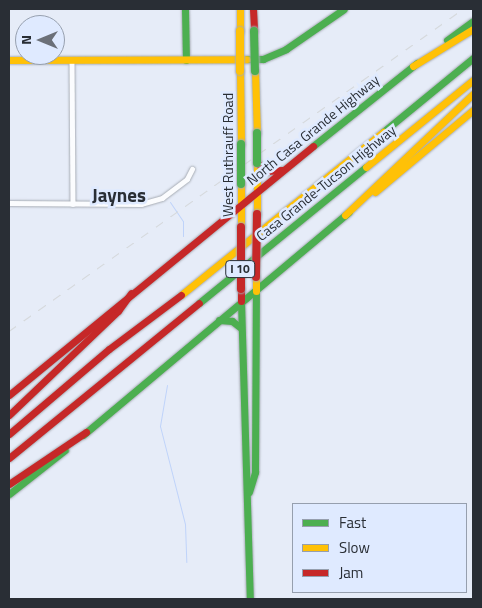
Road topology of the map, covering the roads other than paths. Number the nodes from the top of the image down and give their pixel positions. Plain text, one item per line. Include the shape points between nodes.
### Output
1 (185, 9) edge
2 (240, 9) edge
3 (253, 9) edge
4 (342, 9) edge
5 (473, 21) edge
6 (473, 29) edge
7 (473, 58) edge
8 (9, 60) edge
9 (72, 60) junction
10 (186, 60) junction
11 (413, 66) junction
12 (473, 80) edge
13 (473, 94) edge
14 (473, 110) edge
15 (258, 166) junction
16 (192, 170) dead end
17 (282, 170) junction
18 (257, 191) junction
19 (9, 203) edge
20 (241, 203) junction
21 (73, 204) junction
22 (345, 215) junction
23 (256, 291) junction
24 (131, 294) junction
25 (241, 301) junction
26 (218, 320) junction
27 (241, 328) junction
28 (9, 395) edge
29 (9, 415) edge
30 (86, 432) junction
31 (9, 434) edge
32 (9, 458) edge
33 (9, 484) edge
34 (9, 494) edge
35 (249, 494) junction
36 (250, 599) edge

1 - 10 main road
2 - 20 main road, West Ruthrauff Road, bridge
3 - 15 main road, West Ruthrauff Road, bridge
4 - 10 main road via 268,58
5 - 11 main road, North Casa Grande Highway
6 - 11 main road
7 - 31 main road, Casa Grande-Tucson Highway / I 10 via 227,260 109,349
8 - 9 main road
9 - 10 main road
9 - 21 street
11 - 17 main road, North Casa Grande Highway
12 - 32 main road, Casa Grande-Tucson Highway / I 10
13 - 22 main road
14 - 22 main road
15 - 17 main road via 267,171
15 - 18 main road, West Ruthrauff Road
16 - 21 street via 187,179 152,202
17 - 18 main road, North Casa Grande Highway
18 - 20 main road, North Casa Grande Highway
18 - 23 main road, West Ruthrauff Road, bridge
19 - 21 street
20 - 24 main road, North Casa Grande Highway
20 - 25 main road, West Ruthrauff Road, bridge
22 - 23 main road
23 - 25 main road
23 - 35 main road, West Ruthrauff Road via 255,472
24 - 28 main road, North Casa Grande Highway
24 - 29 main road via 118,312
25 - 26 main road
25 - 27 main road, West Ruthrauff Road
26 - 27 main road via 232,321
26 - 30 main road
27 - 35 main road, West Ruthrauff Road via 244,471
30 - 33 main road
30 - 34 main road
35 - 36 main road

